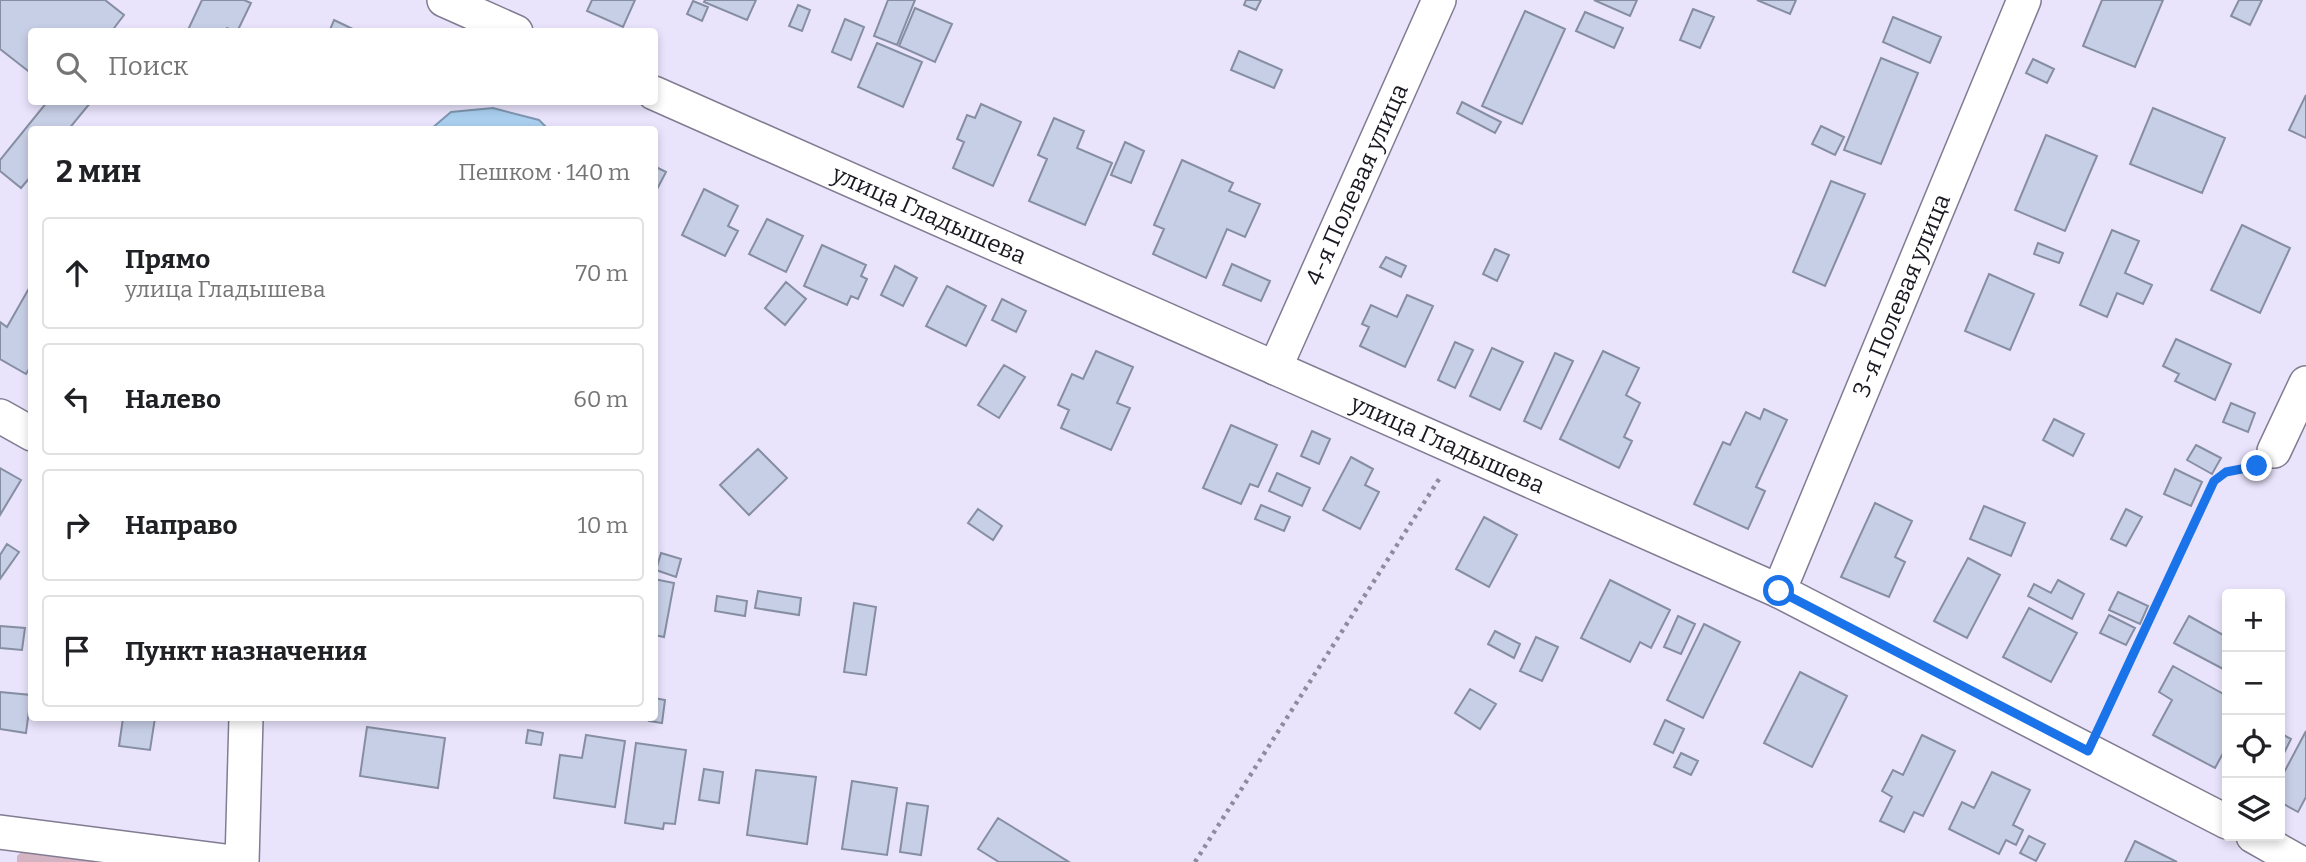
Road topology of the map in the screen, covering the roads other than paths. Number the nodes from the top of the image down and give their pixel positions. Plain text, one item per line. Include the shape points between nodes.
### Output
1 (444, 0) edge
2 (1439, 0) edge
3 (2024, 0) edge
4 (507, 28) edge
5 (658, 95) edge
6 (1275, 368) junction
7 (2306, 383) edge
8 (0, 416) edge
9 (28, 432) edge
10 (2274, 451) road end
11 (1779, 591) junction
12 (246, 721) edge
13 (2222, 819) edge
14 (0, 832) edge
15 (2262, 841) edge
16 (233, 862) edge
17 (242, 862) edge
18 (2299, 862) edge

1 - 4 street
2 - 6 street, 4-я Полевая улица
3 - 11 street, 3-я Полевая улица
5 - 6 street, улица Гладышева
6 - 11 street, улица Гладышева
7 - 10 street
8 - 9 street
11 - 13 street, улица Гладышева
12 - 17 street
14 - 16 street
15 - 18 street

